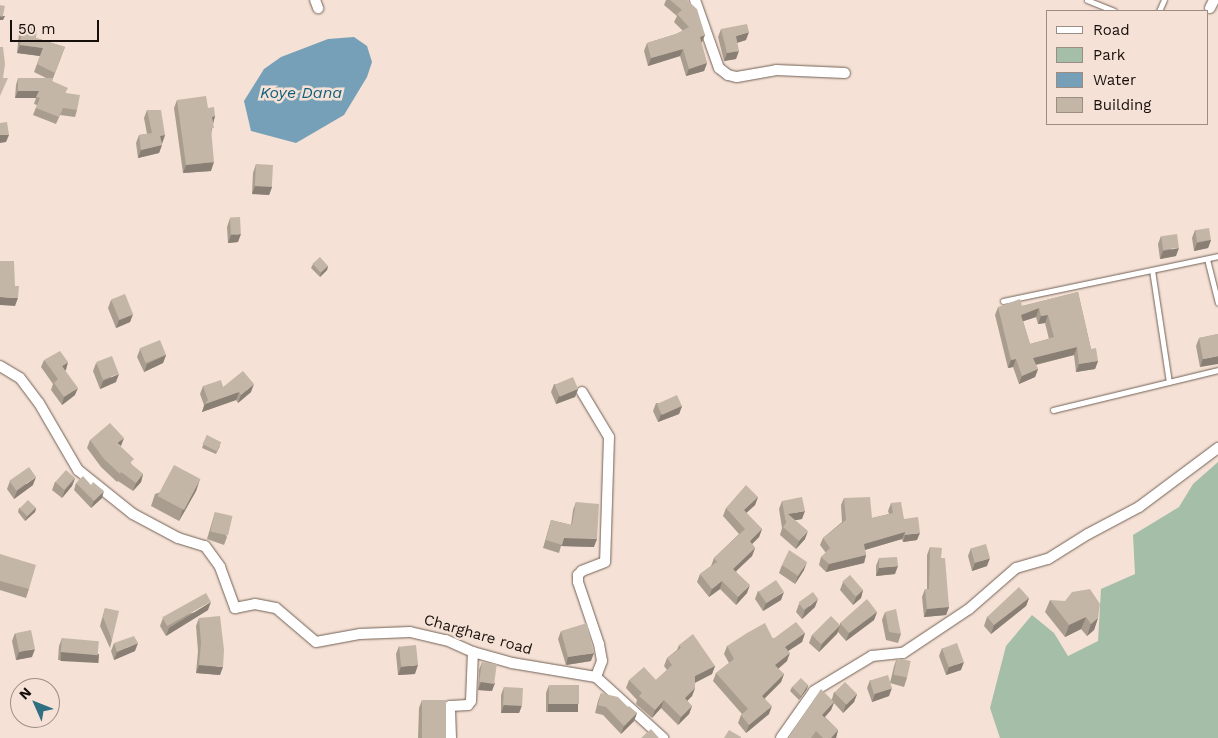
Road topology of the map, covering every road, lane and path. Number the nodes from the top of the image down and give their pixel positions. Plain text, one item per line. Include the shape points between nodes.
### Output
1 (694, 0) edge
2 (1086, 0) edge
3 (1111, 10) edge
4 (845, 73) dead end
5 (1218, 256) edge
6 (1207, 258) junction
7 (1152, 270) junction
8 (1003, 301) dead end
9 (1218, 303) edge
10 (0, 366) edge
11 (1218, 370) edge
12 (1169, 382) junction
13 (582, 392) dead end
14 (1053, 410) dead end
15 (1218, 448) edge
16 (473, 652) junction
17 (596, 676) junction
18 (451, 738) edge
19 (663, 738) edge
20 (781, 738) edge

1 - 4 street via 719,68 728,75 737,77 776,70
2 - 3 lane
5 - 6 lane
6 - 7 lane
6 - 9 lane
7 - 8 lane
7 - 12 lane
10 - 16 street, Charghare road via 20,378 39,403 78,470 133,514 178,538 205,546 220,567 235,608 255,604 276,608 316,642 360,634 410,632 446,640
11 - 12 lane
12 - 14 lane
13 - 17 street via 609,437 605,562 578,575 599,644 602,661
15 - 20 street via 1139,507 1048,559 1016,568 969,609 903,653 872,656 814,691
16 - 17 street, Charghare road via 512,664
16 - 18 street via 471,700 468,704 450,706
17 - 19 street

